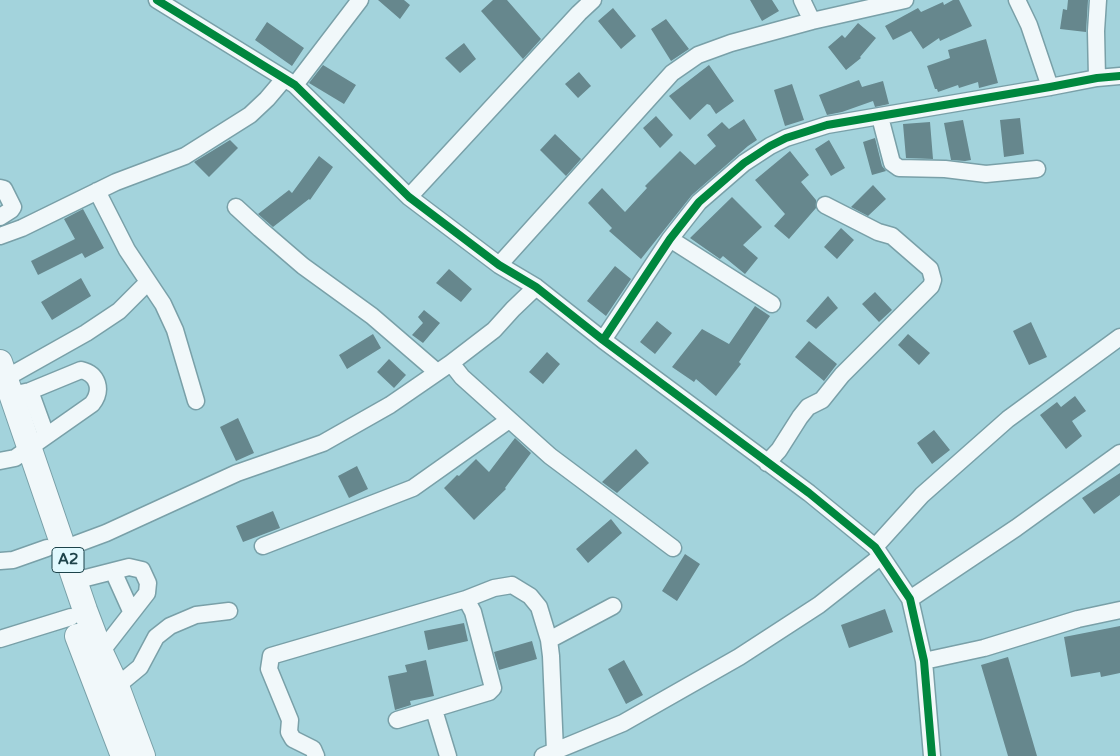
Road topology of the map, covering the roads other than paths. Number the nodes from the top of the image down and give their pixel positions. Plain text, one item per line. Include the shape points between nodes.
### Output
1 (157, 0) edge
2 (360, 0) edge
3 (593, 0) edge
4 (802, 0) edge
5 (905, 0) edge
6 (1017, 0) edge
7 (1098, 0) edge
8 (812, 21) junction
9 (1120, 76) edge
10 (1097, 78) junction
11 (290, 82) junction
12 (1050, 88) junction
13 (880, 117) junction
14 (1037, 169) dead end
15 (0, 188) edge
16 (97, 191) junction
17 (409, 196) junction
18 (825, 205) dead end
19 (236, 207) dead end
20 (0, 217) edge
21 (0, 236) edge
22 (670, 239) junction
23 (500, 265) junction
24 (148, 282) junction
25 (536, 288) junction
26 (772, 304) dead end
27 (1120, 337) edge
28 (603, 340) junction
29 (451, 363) junction
30 (437, 372) junction
31 (9, 388) edge
32 (196, 401) dead end
33 (509, 420) junction
34 (23, 450) edge
35 (1120, 454) edge
36 (767, 463) junction
37 (263, 546) dead end
38 (55, 548) junction
39 (673, 548) dead end
40 (878, 552) junction
41 (0, 561) edge
42 (113, 571) junction
43 (74, 579) junction
44 (466, 599) junction
45 (910, 599) junction
46 (613, 606) dead end
47 (1120, 610) edge
48 (131, 611) junction
49 (229, 611) dead end
50 (70, 617) junction
51 (0, 639) edge
52 (549, 640) junction
53 (101, 652) junction
54 (924, 661) junction
55 (117, 686) junction
56 (434, 710) junction
57 (397, 720) dead end
58 (548, 753) edge
59 (123, 756) edge
60 (143, 756) edge
61 (316, 756) edge
62 (448, 756) edge
63 (932, 756) edge

1 - 11 street
2 - 11 street
3 - 17 street
4 - 8 street
5 - 8 street
6 - 12 street
7 - 10 street
8 - 23 street via 698,55 672,73
9 - 10 street
10 - 12 street
11 - 16 street via 250,115 185,156
11 - 17 street
12 - 13 street
13 - 14 street via 892,163 899,168 986,174
13 - 22 street via 827,124 770,146 744,163 700,202
15 - 20 street via 4,189 13,207
16 - 21 street
16 - 24 street via 127,250
17 - 23 street
18 - 36 street via 892,236 930,269 933,280 931,286 842,375 822,400 808,407 780,450
19 - 30 street via 302,266 372,316
22 - 26 street
22 - 28 street
23 - 25 street
24 - 31 street via 120,311
24 - 32 street via 175,330
25 - 28 street
25 - 29 street via 494,330
27 - 40 street via 1008,419 922,495
28 - 36 street
29 - 30 street
29 - 33 street
30 - 38 street via 390,405 322,443 237,473 106,533
31 - 34 highway, A2
31 - 34 street via 81,370 89,372 96,380 98,390 92,404
33 - 37 street via 413,488
33 - 39 street via 550,456
34 - 38 highway, A2
35 - 45 street
36 - 40 street via 809,493
38 - 41 street
38 - 43 highway, A2
38 - 50 highway, A2
40 - 45 street
40 - 58 street via 819,605 739,657 623,722
42 - 43 street
42 - 48 street
42 - 48 street via 129,566 137,568 142,570 148,583 147,593
43 - 53 highway, A2
44 - 52 street via 506,585 519,587 539,607
44 - 56 street via 473,612 493,688
44 - 61 street via 271,656 269,669 290,720 289,732 293,739 313,750
45 - 54 street
46 - 52 street
47 - 54 street via 1078,619 984,648
48 - 53 street
49 - 55 street via 196,615 170,626 156,637 140,667
50 - 51 street
50 - 59 highway, A2
52 - 58 street
53 - 55 highway, A2
54 - 63 street
55 - 60 highway, A2
56 - 57 street
56 - 62 street

